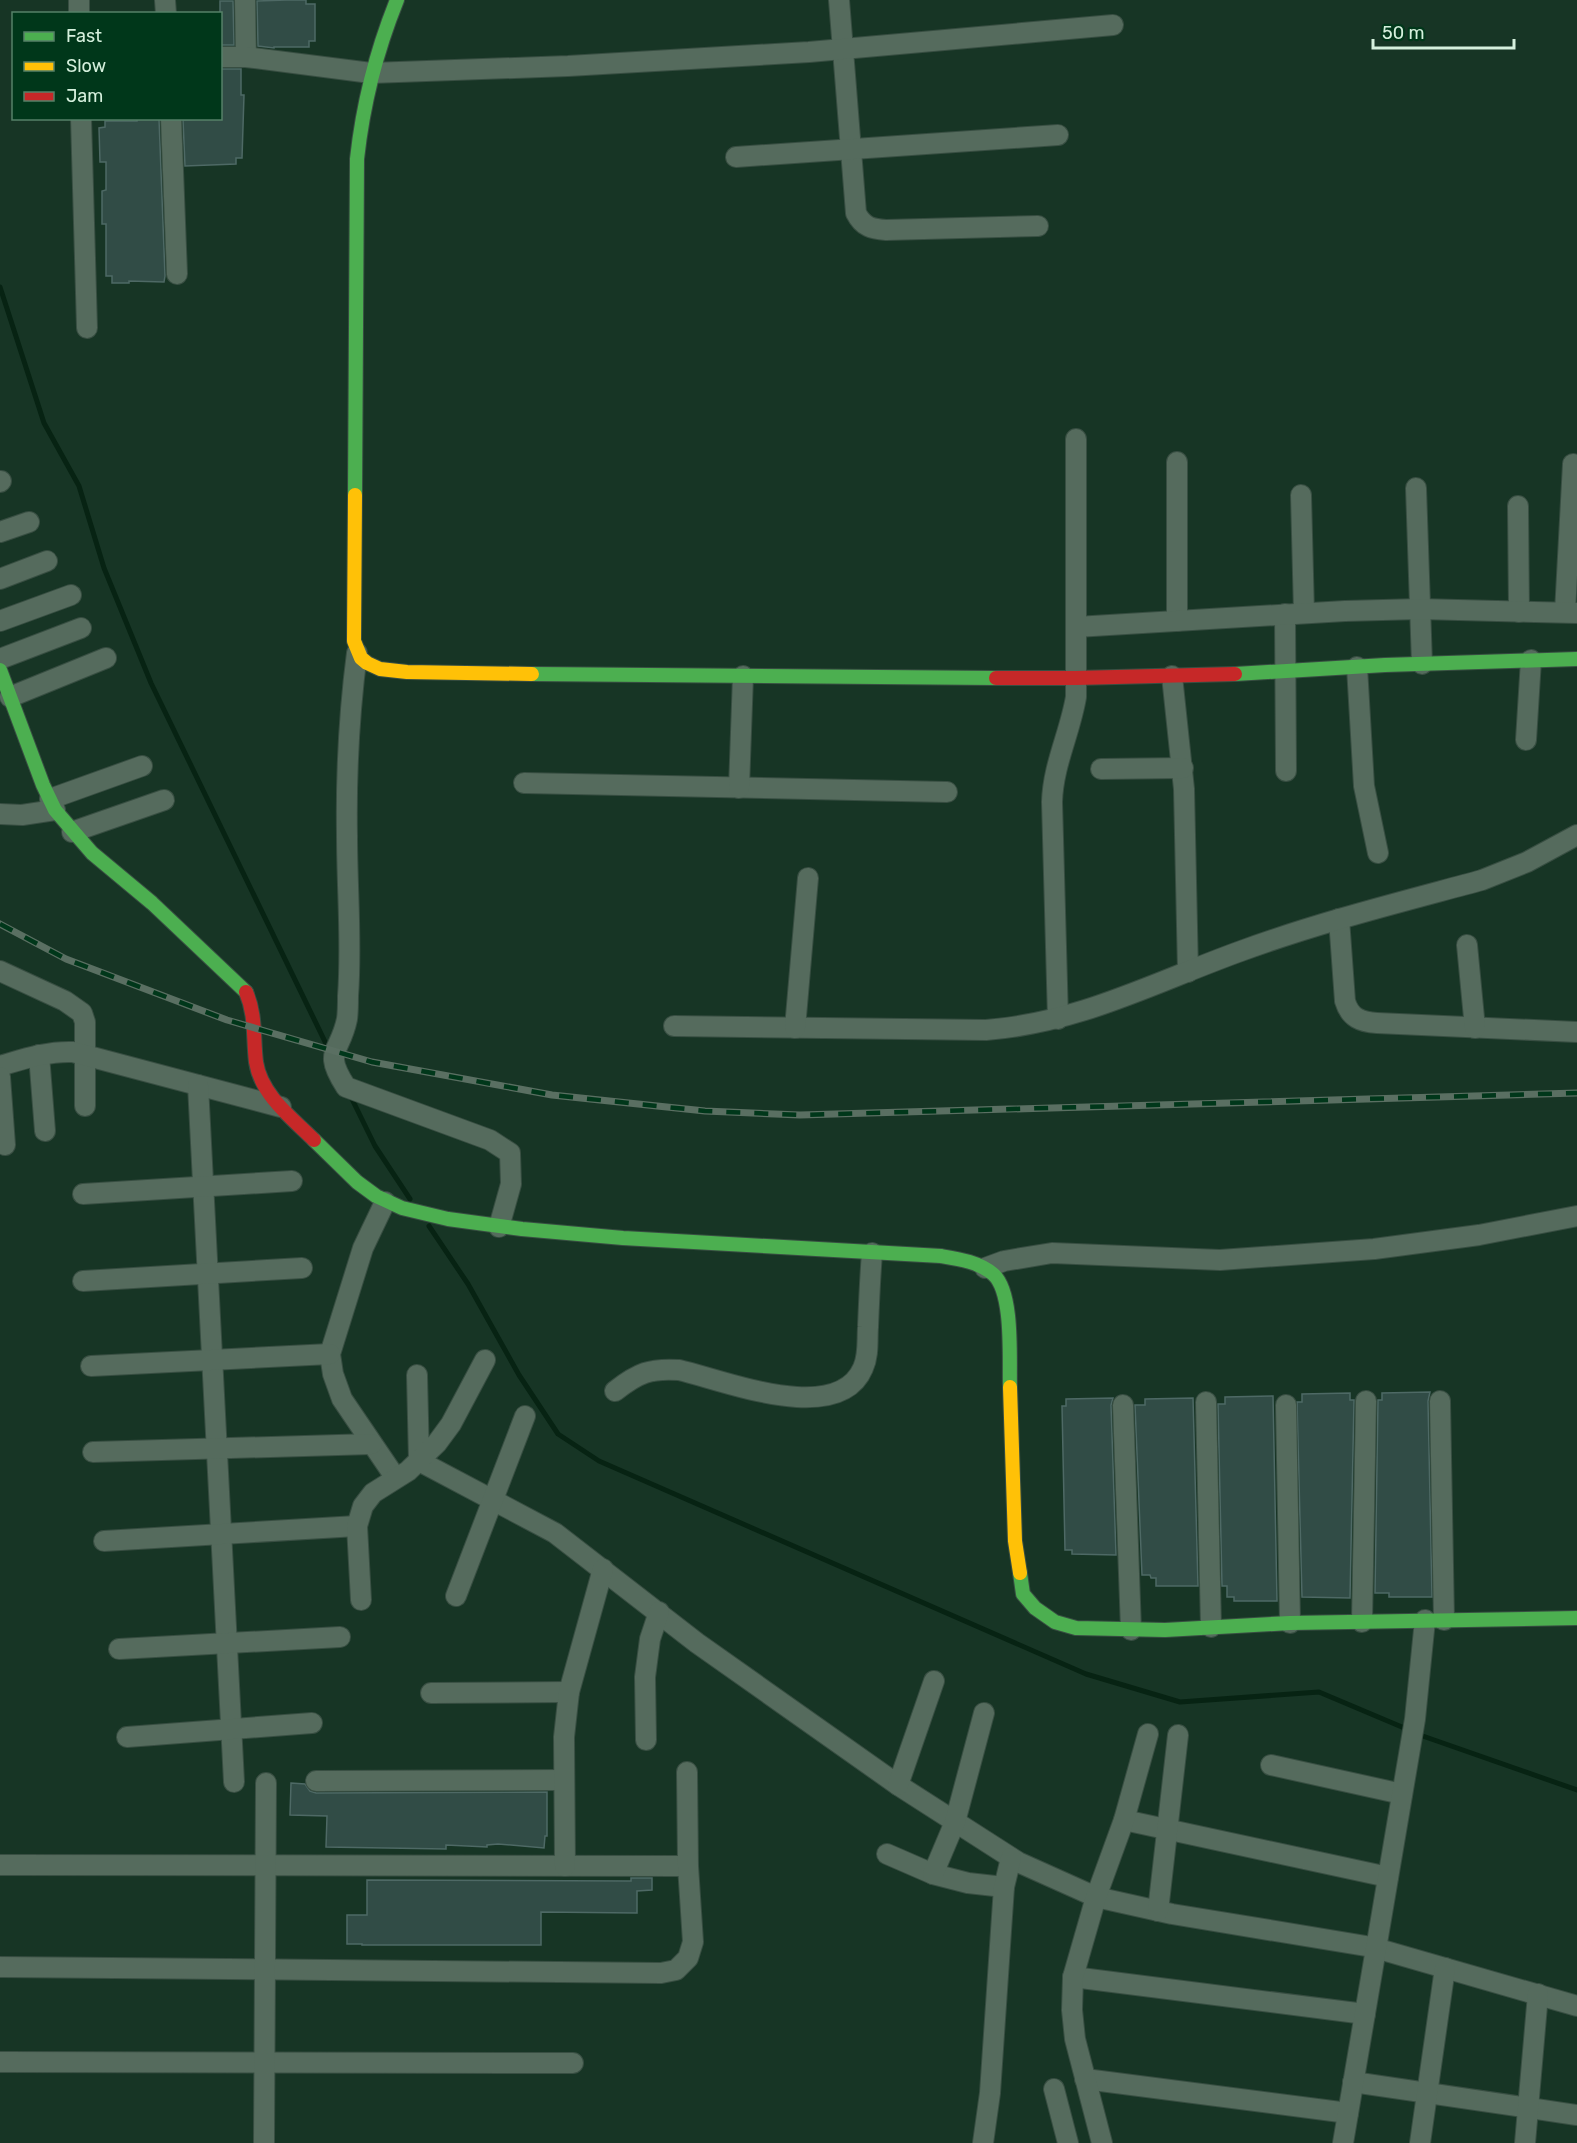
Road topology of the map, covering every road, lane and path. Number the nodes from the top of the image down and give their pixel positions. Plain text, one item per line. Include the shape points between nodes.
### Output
1 (245, 0) edge
2 (397, 0) edge
3 (839, 0) edge
4 (1113, 25) dead end
5 (843, 49) junction
6 (222, 57) edge
7 (246, 57) junction
8 (371, 73) junction
9 (81, 120) edge
10 (171, 120) edge
11 (1058, 135) dead end
12 (851, 148) junction
13 (736, 157) dead end
14 (1038, 226) dead end
15 (177, 274) dead end
16 (87, 328) dead end
17 (1076, 439) dead end
18 (1177, 462) dead end
19 (1574, 464) dead end
20 (1416, 488) dead end
21 (1301, 495) dead end
22 (1518, 506) dead end
23 (29, 522) dead end
24 (0, 532) edge
25 (47, 561) dead end
26 (0, 579) edge
27 (71, 595) dead end
28 (1420, 609) junction
29 (1519, 612) junction
30 (1295, 613) junction
31 (1571, 613) edge
32 (0, 621) edge
33 (1177, 621) junction
34 (1076, 627) junction
35 (81, 628) dead end
36 (357, 653) junction
37 (106, 658) dead end
38 (0, 659) edge
39 (1577, 659) edge
40 (1531, 660) junction
41 (1422, 664) junction
42 (1357, 667) junction
43 (0, 670) edge
44 (1286, 670) junction
45 (743, 676) junction
46 (1172, 676) junction
47 (1076, 678) junction
48 (10, 697) junction
49 (1527, 740) dead end
50 (142, 766) dead end
51 (1183, 768) junction
52 (1101, 769) dead end
53 (1286, 771) dead end
54 (524, 783) dead end
55 (739, 788) junction
56 (947, 792) dead end
57 (164, 800) dead end
58 (53, 805) junction
59 (0, 814) edge
60 (72, 832) junction
61 (1577, 835) edge
62 (1378, 853) dead end
63 (808, 878) dead end
64 (1339, 919) junction
65 (1467, 945) dead end
66 (0, 971) edge
67 (1188, 972) junction
68 (1058, 1019) junction
69 (674, 1026) dead end
70 (795, 1028) junction
71 (1475, 1028) junction
72 (1577, 1032) edge
73 (39, 1055) junction
74 (85, 1055) junction
75 (0, 1066) edge
76 (0, 1077) edge
77 (198, 1085) junction
78 (85, 1106) dead end
79 (281, 1107) junction
80 (45, 1131) dead end
81 (5, 1145) dead end
82 (292, 1181) dead end
83 (203, 1187) junction
84 (83, 1194) dead end
85 (395, 1205) junction
86 (1577, 1216) edge
87 (499, 1227) junction
88 (872, 1253) junction
89 (302, 1268) dead end
90 (985, 1268) junction
91 (208, 1274) junction
92 (83, 1281) dead end
93 (330, 1354) junction
94 (212, 1360) junction
95 (485, 1360) dead end
96 (91, 1366) dead end
97 (417, 1375) dead end
98 (615, 1391) dead end
99 (1366, 1401) dead end
100 (1440, 1401) dead end
101 (1206, 1402) dead end
102 (1124, 1405) dead end
103 (1286, 1405) dead end
104 (525, 1416) dead end
105 (372, 1444) junction
106 (217, 1447) junction
107 (93, 1452) dead end
108 (419, 1461) junction
109 (395, 1477) junction
110 (493, 1499) junction
111 (357, 1526) junction
112 (221, 1534) junction
113 (104, 1541) dead end
114 (603, 1569) junction
115 (456, 1596) dead end
116 (361, 1600) dead end
117 (659, 1612) junction
118 (1577, 1618) edge
119 (1434, 1620) junction
120 (1362, 1622) junction
121 (1290, 1623) junction
122 (1211, 1627) junction
123 (1131, 1630) junction
124 (340, 1637) dead end
125 (227, 1644) junction
126 (119, 1649) dead end
127 (934, 1681) dead end
128 (569, 1692) junction
129 (431, 1693) dead end
130 (984, 1713) dead end
131 (312, 1723) dead end
132 (231, 1729) junction
133 (1148, 1734) dead end
134 (1178, 1735) dead end
135 (127, 1737) dead end
136 (646, 1740) dead end
137 (1272, 1764) dead end
138 (687, 1772) dead end
139 (564, 1780) junction
140 (316, 1781) dead end
141 (234, 1782) dead end
142 (266, 1783) dead end
143 (898, 1785) junction
144 (1402, 1794) junction
145 (1124, 1820) junction
146 (955, 1822) junction
147 (1167, 1829) junction
148 (887, 1854) dead end
149 (1011, 1858) junction
150 (0, 1865) edge
151 (265, 1865) junction
152 (565, 1866) junction
153 (688, 1866) junction
154 (933, 1874) junction
155 (1388, 1877) junction
156 (1004, 1887) junction
157 (1096, 1897) junction
158 (1158, 1911) junction
159 (1376, 1949) junction
160 (0, 1967) edge
161 (1445, 1968) junction
162 (265, 1970) junction
163 (1073, 1977) junction
164 (1538, 1994) junction
165 (1577, 2006) edge
166 (1365, 2014) junction
167 (0, 2062) edge
168 (265, 2062) junction
169 (573, 2063) dead end
170 (1085, 2079) junction
171 (1353, 2082) junction
172 (1054, 2089) dead end
173 (1427, 2092) junction
174 (1528, 2108) junction
175 (1348, 2113) junction
176 (1577, 2115) edge
177 (264, 2143) edge
178 (983, 2143) edge
179 (1068, 2143) edge
180 (1102, 2143) edge
181 (1343, 2143) edge
182 (1419, 2143) edge
183 (1525, 2143) edge

1 - 7 street
2 - 8 street
3 - 5 street
4 - 5 street
5 - 8 street via 568,66
5 - 12 street
6 - 7 street
7 - 8 street
8 - 36 street via 360,121 357,159 353,531
9 - 16 street
10 - 15 street
11 - 12 street
12 - 13 street
12 - 14 street via 856,213 865,226 886,230
17 - 34 street
18 - 33 street
19 - 31 street
20 - 28 street
21 - 30 street
22 - 29 street
23 - 24 street
25 - 26 street
27 - 32 street
28 - 29 street
28 - 30 street
28 - 41 street
29 - 31 street
30 - 33 street
30 - 44 street
33 - 34 street
34 - 47 street
35 - 38 street
36 - 45 street via 372,667 407,672
36 - 87 street via 348,747 351,953 347,1019 333,1055 335,1070 346,1087 490,1140 510,1153 511,1184
37 - 48 street
39 - 40 street
40 - 41 street
40 - 49 street
41 - 42 street
42 - 44 street
42 - 62 street via 1364,786
43 - 48 street
44 - 46 street
44 - 53 street
45 - 47 street
45 - 55 street
46 - 47 street
46 - 51 street
47 - 68 street via 1073,713 1052,785
48 - 58 street
50 - 58 street
51 - 52 street
51 - 67 street
54 - 55 street
55 - 56 street
57 - 60 street
58 - 59 street via 22,815
58 - 60 street
60 - 79 street via 245,991 255,1014 257,1069
61 - 64 street via 1482,880
63 - 70 street
64 - 67 street
64 - 71 street via 1344,991 1347,1007 1355,1017 1377,1023
65 - 71 street
66 - 74 street via 76,1007 85,1022
67 - 68 street
68 - 70 street via 986,1030
69 - 70 street
71 - 72 street
73 - 74 street
73 - 75 street
73 - 80 street
74 - 77 street
74 - 78 street
76 - 81 street
77 - 79 street
77 - 83 street
79 - 85 street via 352,1177
82 - 83 street
83 - 84 street
83 - 91 street
85 - 87 street
85 - 93 street via 363,1248
86 - 90 street via 1479,1235 1374,1249 1220,1260 1052,1253
87 - 88 street
88 - 90 street via 941,1256
88 - 98 street via 867,1356 859,1375 844,1389 813,1397 774,1395 663,1369 640,1374
89 - 91 street
90 - 123 street via 1000,1281 1007,1299 1015,1540 1023,1594 1055,1622 1076,1628
91 - 92 street
91 - 94 street
93 - 94 street
93 - 105 street via 342,1399
94 - 96 street
94 - 106 street
95 - 108 street via 451,1424
97 - 108 street
99 - 120 street
100 - 119 street
101 - 122 street
102 - 123 street
103 - 121 street
104 - 110 street
105 - 106 street
105 - 109 street
106 - 107 street
106 - 112 street
108 - 109 street
108 - 110 street
109 - 111 street via 373,1493 363,1506
110 - 114 street via 555,1533
110 - 115 street
111 - 112 street
111 - 116 street
112 - 113 street
112 - 125 street
114 - 117 street
114 - 128 street
117 - 136 street via 650,1638 645,1677
117 - 143 street
118 - 119 street
119 - 120 street
119 - 144 street
120 - 121 street
121 - 122 street
122 - 123 street
124 - 125 street
125 - 126 street
125 - 132 street
127 - 143 street
128 - 129 street
128 - 139 street
130 - 146 street
131 - 132 street
132 - 135 street
132 - 141 street
133 - 145 street
134 - 147 street
137 - 144 street
138 - 153 street
139 - 140 street
139 - 152 street
142 - 151 street
143 - 146 street
144 - 155 street
145 - 147 street
145 - 157 street
146 - 149 street
146 - 154 street
147 - 155 street
147 - 158 street
148 - 154 street
149 - 156 street
149 - 157 street
150 - 151 street
151 - 152 street
151 - 162 street
152 - 153 street
153 - 162 street via 693,1942 688,1958 668,1972
154 - 156 street
155 - 159 street
156 - 178 street
157 - 158 street
157 - 163 street
158 - 159 street
159 - 161 street
159 - 166 street
160 - 162 street
161 - 164 street
161 - 173 street
162 - 168 street
163 - 166 street
163 - 170 street via 1075,2039
164 - 165 street
164 - 174 street
166 - 171 street
167 - 168 street
168 - 169 street
168 - 177 street
170 - 175 street
170 - 180 street
171 - 173 street
171 - 175 street
172 - 179 street
173 - 174 street
173 - 182 street
174 - 176 street
174 - 183 street
175 - 181 street

